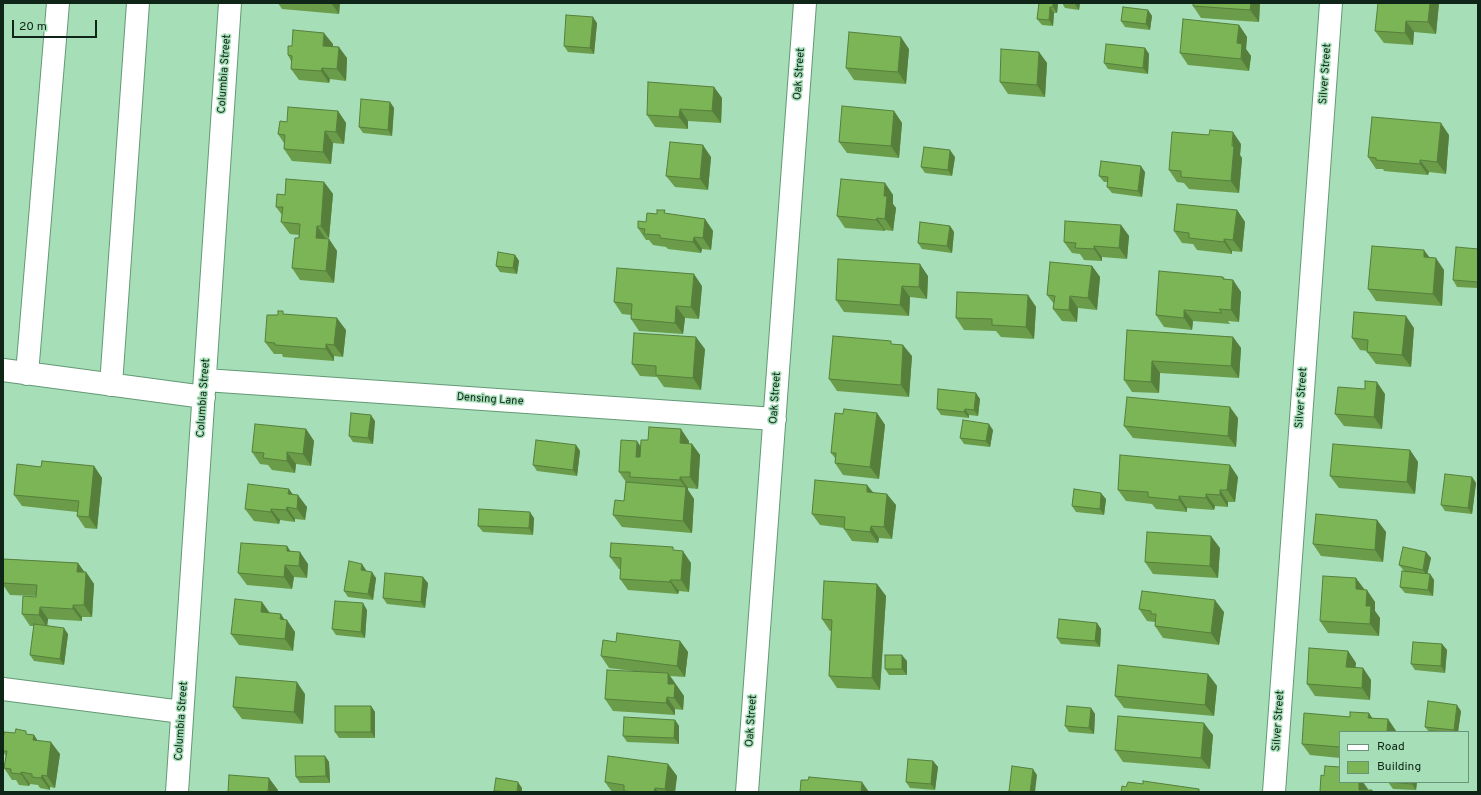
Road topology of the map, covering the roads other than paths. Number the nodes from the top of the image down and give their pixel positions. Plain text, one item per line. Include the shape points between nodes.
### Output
1 (58, 3) edge
2 (138, 3) edge
3 (230, 3) edge
4 (805, 3) edge
5 (1331, 3) edge
6 (3, 370) edge
7 (27, 374) junction
8 (111, 385) junction
9 (204, 389) junction
10 (775, 419) junction
11 (3, 689) edge
12 (182, 712) junction
13 (177, 792) edge
14 (747, 792) edge
15 (1274, 792) edge

1 - 7 street
2 - 8 street
3 - 9 street, Columbia Street
4 - 10 street, Oak Street
5 - 15 street, Silver Street
6 - 7 street, Densing Lane
7 - 8 street, Densing Lane
8 - 9 street, Densing Lane
9 - 10 street, Densing Lane
9 - 12 street, Columbia Street
10 - 14 street, Oak Street
11 - 12 street
12 - 13 street, Columbia Street

